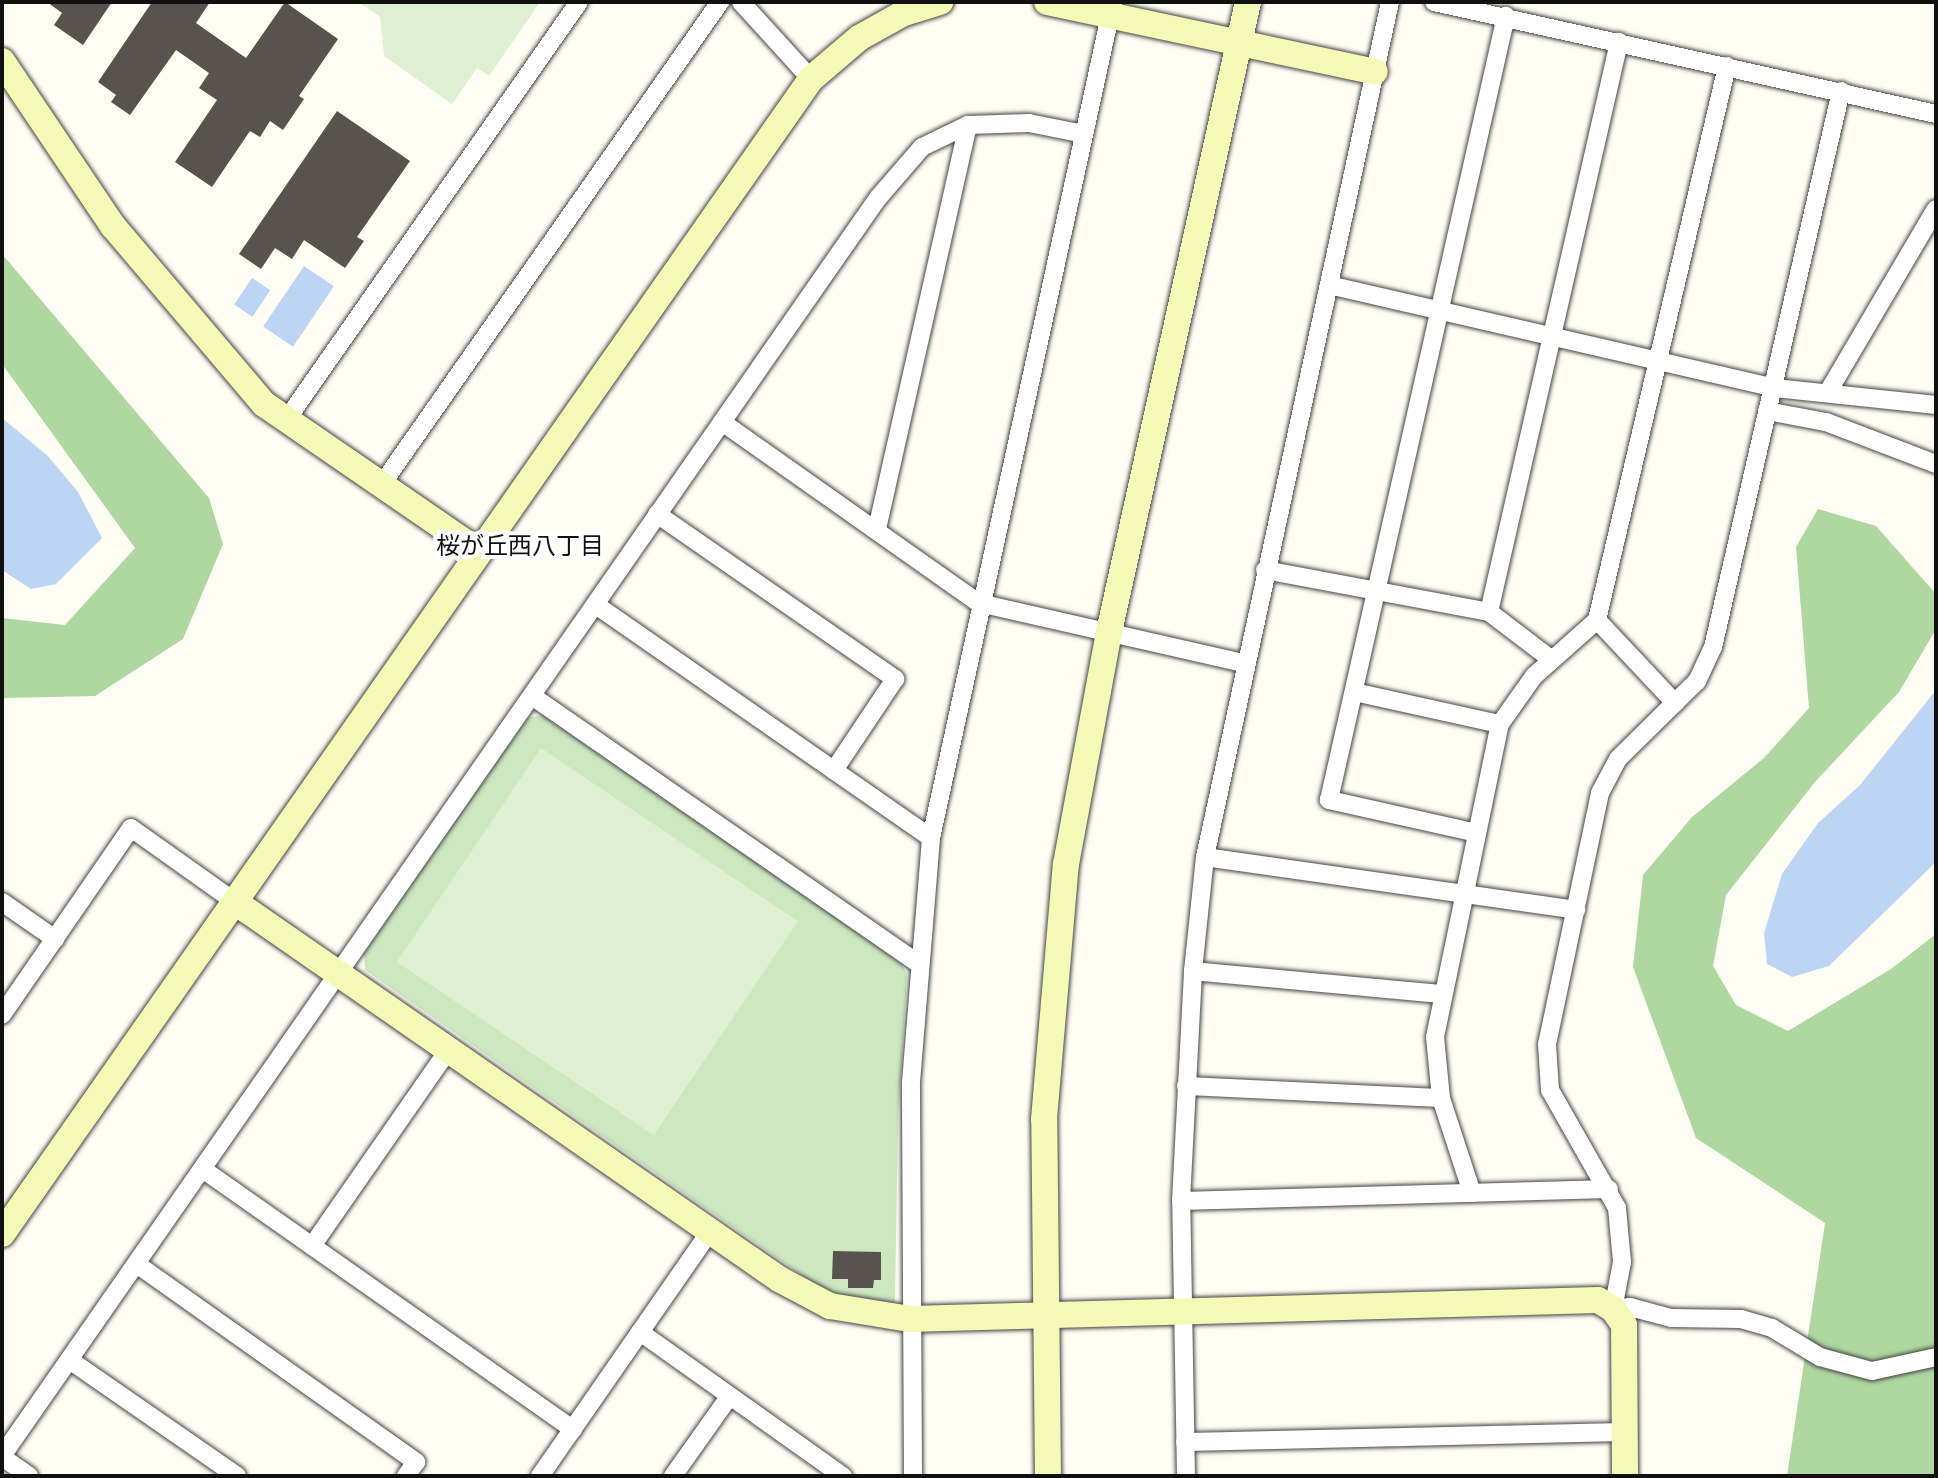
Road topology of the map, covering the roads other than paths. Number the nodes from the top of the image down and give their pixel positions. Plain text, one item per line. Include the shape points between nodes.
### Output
1 (579, 2) edge
2 (720, 2) edge
3 (741, 2) edge
4 (940, 2) edge
5 (1047, 2) edge
6 (1248, 2) edge
7 (1390, 2) edge
8 (1434, 2) edge
9 (1111, 9) edge
10 (1506, 16) junction
11 (1619, 42) junction
12 (1239, 44) junction
13 (2, 61) edge
14 (1727, 66) junction
15 (1375, 72) junction
16 (811, 79) junction
17 (1841, 91) junction
18 (1936, 114) edge
19 (968, 125) junction
20 (1084, 134) junction
21 (1936, 209) edge
22 (1329, 285) junction
23 (1442, 311) junction
24 (1552, 336) junction
25 (1660, 361) junction
26 (1775, 388) junction
27 (1828, 392) junction
28 (1936, 405) edge
29 (1767, 411) junction
30 (287, 419) junction
31 (722, 422) junction
32 (1936, 464) edge
33 (382, 484) junction
34 (657, 514) junction
35 (877, 529) junction
36 (479, 552) junction
37 (1265, 570) junction
38 (1377, 591) junction
39 (979, 603) junction
40 (596, 605) junction
41 (1489, 612) junction
42 (1597, 620) junction
43 (1109, 632) junction
44 (1552, 660) junction
45 (1244, 663) junction
46 (1354, 692) junction
47 (532, 696) junction
48 (1675, 703) junction
49 (1500, 724) junction
50 (834, 770) junction
51 (1477, 833) junction
52 (931, 838) junction
53 (1205, 857) junction
54 (1464, 895) junction
55 (2, 902) edge
56 (235, 902) junction
57 (1576, 910) junction
58 (55, 939) junction
59 (919, 964) junction
60 (1193, 971) junction
61 (338, 973) junction
62 (1440, 994) junction
63 (2, 1015) edge
64 (449, 1049) junction
65 (1186, 1086) junction
66 (1441, 1098) junction
67 (204, 1170) junction
68 (1609, 1189) junction
69 (1472, 1193) junction
70 (1181, 1201) junction
71 (711, 1230) junction
72 (2, 1234) edge
73 (312, 1246) junction
74 (138, 1265) junction
75 (1613, 1309) junction
76 (1183, 1313) junction
77 (1044, 1315) junction
78 (909, 1319) junction
79 (640, 1332) junction
80 (1936, 1357) edge
81 (71, 1361) junction
82 (729, 1397) junction
83 (573, 1429) junction
84 (1624, 1432) junction
85 (1185, 1442) junction
86 (2, 1456) edge
87 (29, 1476) edge
88 (237, 1476) edge
89 (406, 1476) edge
90 (540, 1476) edge
91 (673, 1476) edge
92 (843, 1476) edge
93 (913, 1476) edge
94 (1048, 1476) edge
95 (1186, 1476) edge
96 (1625, 1476) edge

1 - 30 street
2 - 33 street
3 - 16 street
4 - 16 street via 904,13 859,38
5 - 9 street
6 - 12 street
7 - 15 street
8 - 10 street
9 - 12 street
9 - 20 street
10 - 11 street
10 - 23 street
11 - 14 street
11 - 24 street
12 - 15 street
12 - 43 street
13 - 30 street via 113,226 264,404
14 - 17 street
14 - 25 street
15 - 22 street
16 - 36 street
17 - 18 street
17 - 26 street
19 - 20 street via 1029,123
19 - 31 street via 922,147 878,198
19 - 35 street
20 - 39 street
21 - 27 street
22 - 23 street
22 - 37 street
23 - 24 street
23 - 38 street
24 - 25 street
24 - 41 street
25 - 26 street
25 - 42 street
26 - 27 street
26 - 29 street
27 - 28 street
29 - 32 street via 1826,422
29 - 48 street via 1713,647 1697,681
30 - 33 street
31 - 34 street
31 - 35 street
33 - 36 street
34 - 40 street
34 - 50 street via 895,679
35 - 39 street
36 - 56 street
37 - 38 street
37 - 45 street
38 - 41 street
38 - 46 street
39 - 43 street
39 - 52 street
40 - 47 street
40 - 50 street
41 - 44 street
42 - 44 street
42 - 48 street
43 - 45 street
43 - 77 street via 1066,864 1049,1027
44 - 49 street
45 - 53 street
46 - 49 street
46 - 51 street via 1329,800
47 - 59 street
47 - 61 street
48 - 57 street via 1607,775
49 - 51 street
50 - 52 street
51 - 54 street
52 - 59 street
53 - 54 street
53 - 60 street
54 - 57 street
54 - 62 street
55 - 58 street
56 - 58 street via 131,828
56 - 61 street
56 - 72 street
57 - 68 street via 1547,1044 1550,1090
58 - 63 street
59 - 78 street via 911,1082
60 - 62 street
60 - 65 street
61 - 64 street
61 - 67 street
62 - 66 street via 1435,1037
64 - 71 street
64 - 73 street
65 - 66 street
65 - 70 street
66 - 69 street
67 - 73 street
67 - 74 street
68 - 69 street
68 - 75 street via 1623,1230
69 - 70 street
70 - 76 street
71 - 78 street via 809,1298
71 - 79 street
73 - 83 street
74 - 81 street
74 - 89 street via 416,1462
75 - 76 street via 1598,1300
75 - 80 street via 1630,1307 1671,1318 1741,1319 1772,1328 1820,1357 1872,1371
75 - 84 street via 1624,1325
76 - 77 street
76 - 85 street
77 - 78 street
77 - 94 street
78 - 93 street
79 - 82 street
79 - 83 street
81 - 86 street
81 - 88 street
82 - 91 street
82 - 92 street
83 - 90 street
84 - 85 street
84 - 96 street
85 - 95 street
86 - 87 street

